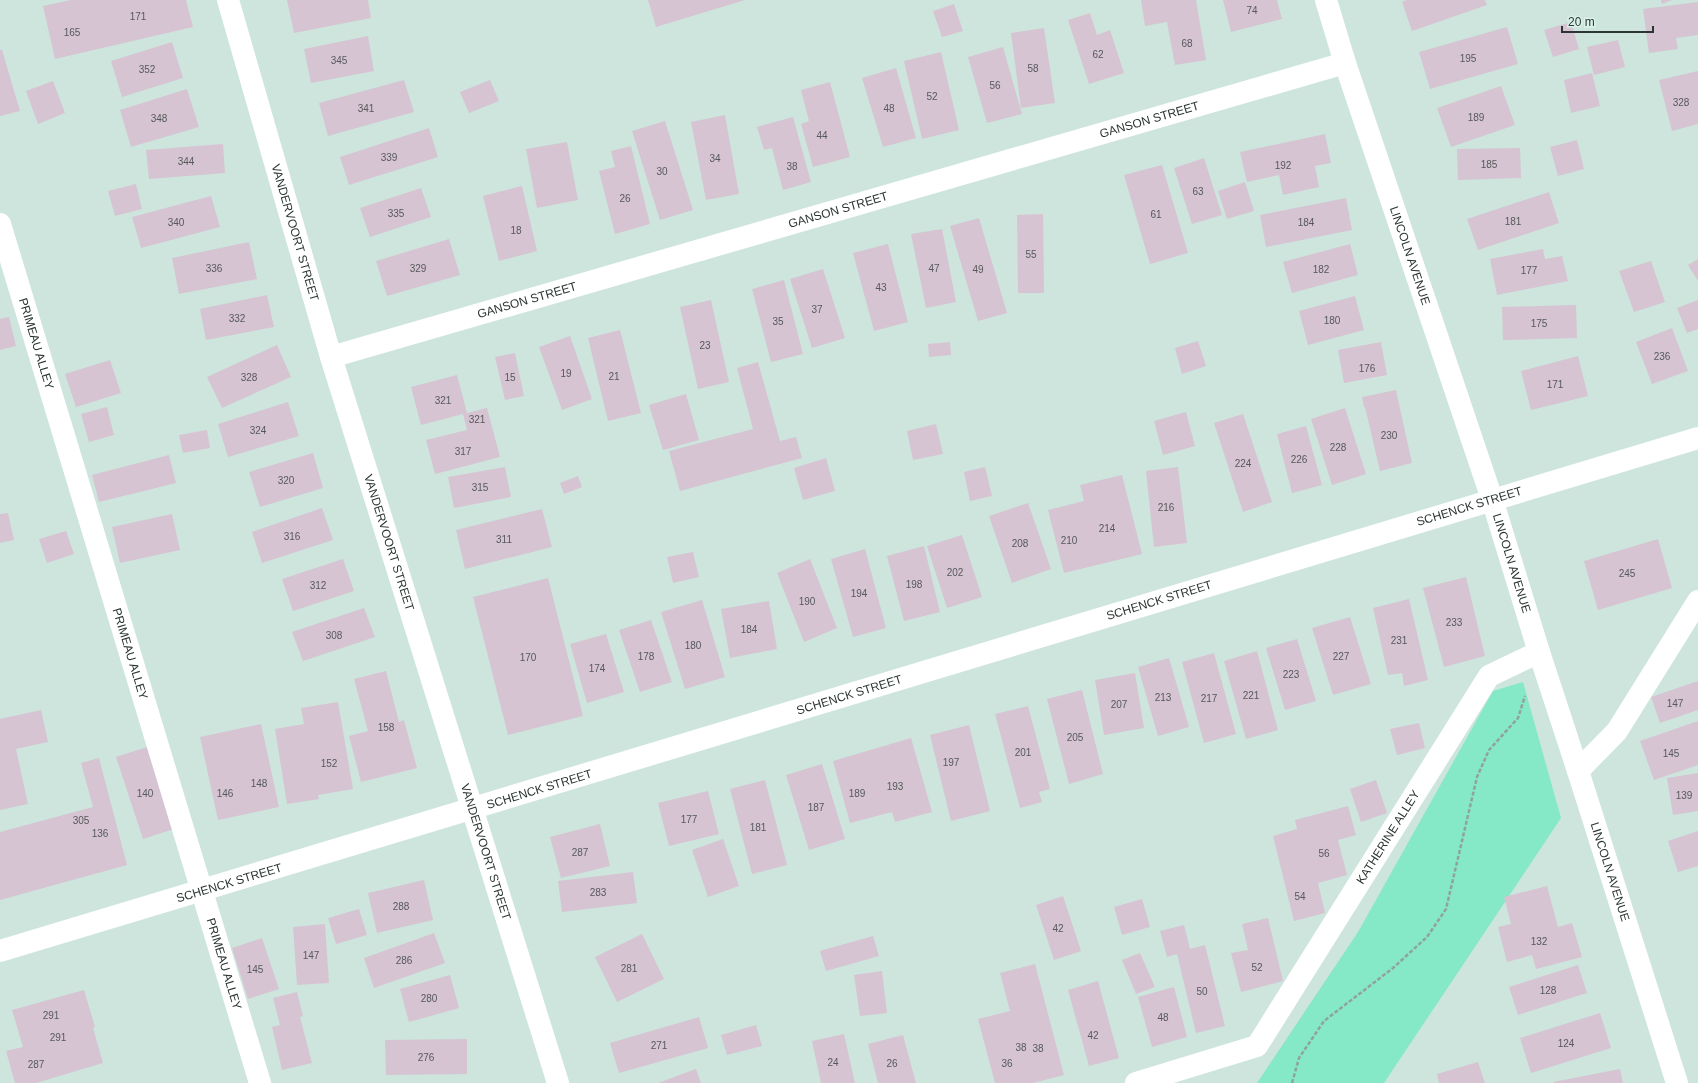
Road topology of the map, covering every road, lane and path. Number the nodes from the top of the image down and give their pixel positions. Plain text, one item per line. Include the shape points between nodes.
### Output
1 (228, 0) edge
2 (1326, 0) edge
3 (1345, 63) junction
4 (0, 224) edge
5 (331, 357) junction
6 (1698, 438) edge
7 (1492, 499) junction
8 (1698, 601) edge
9 (1539, 652) junction
10 (1578, 771) junction
11 (473, 810) junction
12 (202, 892) junction
13 (0, 951) edge
14 (260, 1083) edge
15 (558, 1083) edge
16 (1136, 1083) edge
17 (1292, 1083) edge
18 (1677, 1083) edge

1 - 5 street, VANDERVOORT STREET
2 - 3 street, LINCOLN AVENUE
3 - 5 street, GANSON STREET
3 - 7 street, LINCOLN AVENUE
4 - 12 street, PRIMEAU ALLEY
5 - 11 street, VANDERVOORT STREET
6 - 7 street, SCHENCK STREET
7 - 9 street, LINCOLN AVENUE
7 - 11 street, SCHENCK STREET
8 - 10 street via 1617,731
9 - 10 street, LINCOLN AVENUE
9 - 16 street, KATHERINE ALLEY via 1490,676 1257,1046
9 - 17 path via 1518,718 1489,750 1477,778 1446,909 1427,938 1393,968 1324,1021 1299,1058
10 - 18 street, LINCOLN AVENUE
11 - 12 street, SCHENCK STREET
11 - 15 street, VANDERVOORT STREET
12 - 13 street, SCHENCK STREET
12 - 14 street, PRIMEAU ALLEY

